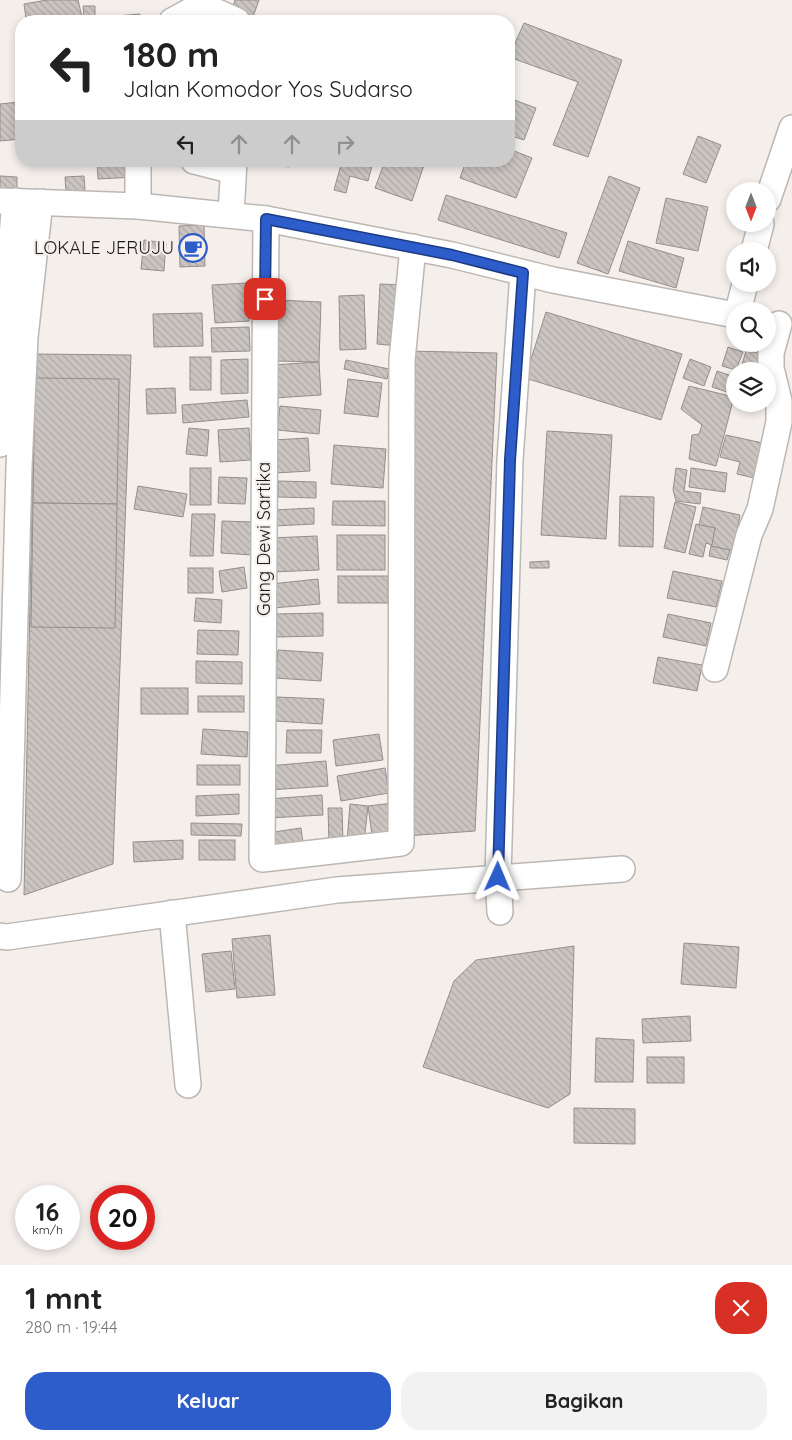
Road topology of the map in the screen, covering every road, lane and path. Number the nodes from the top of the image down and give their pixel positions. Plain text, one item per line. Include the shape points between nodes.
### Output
1 (183, 15) edge
2 (224, 15) edge
3 (792, 128) edge
4 (138, 167) edge
5 (234, 167) edge
6 (774, 182) edge
7 (8, 201) edge
8 (40, 202) junction
9 (138, 206) junction
10 (231, 215) junction
11 (266, 219) junction
12 (413, 247) junction
13 (523, 273) junction
14 (726, 313) edge
15 (780, 324) edge
16 (0, 444) edge
17 (715, 670) dead end
18 (622, 869) dead end
19 (498, 877) junction
20 (8, 878) dead end
21 (500, 912) dead end
22 (172, 913) junction
23 (0, 936) edge
24 (188, 1085) dead end

1 - 2 street via 194,9
3 - 6 street
4 - 9 street
5 - 10 street
7 - 8 street
7 - 16 street
8 - 9 street
8 - 20 street via 25,337
9 - 10 street
10 - 11 street
11 - 12 street
11 - 12 street, Gang Dewi Sartika via 262,859 401,844 402,360
12 - 13 street
13 - 14 street
13 - 19 street via 510,460
15 - 17 street via 771,353 779,422 760,509 749,535
18 - 19 street
19 - 21 street
19 - 22 street via 338,890
22 - 23 street via 7,938
22 - 24 street

